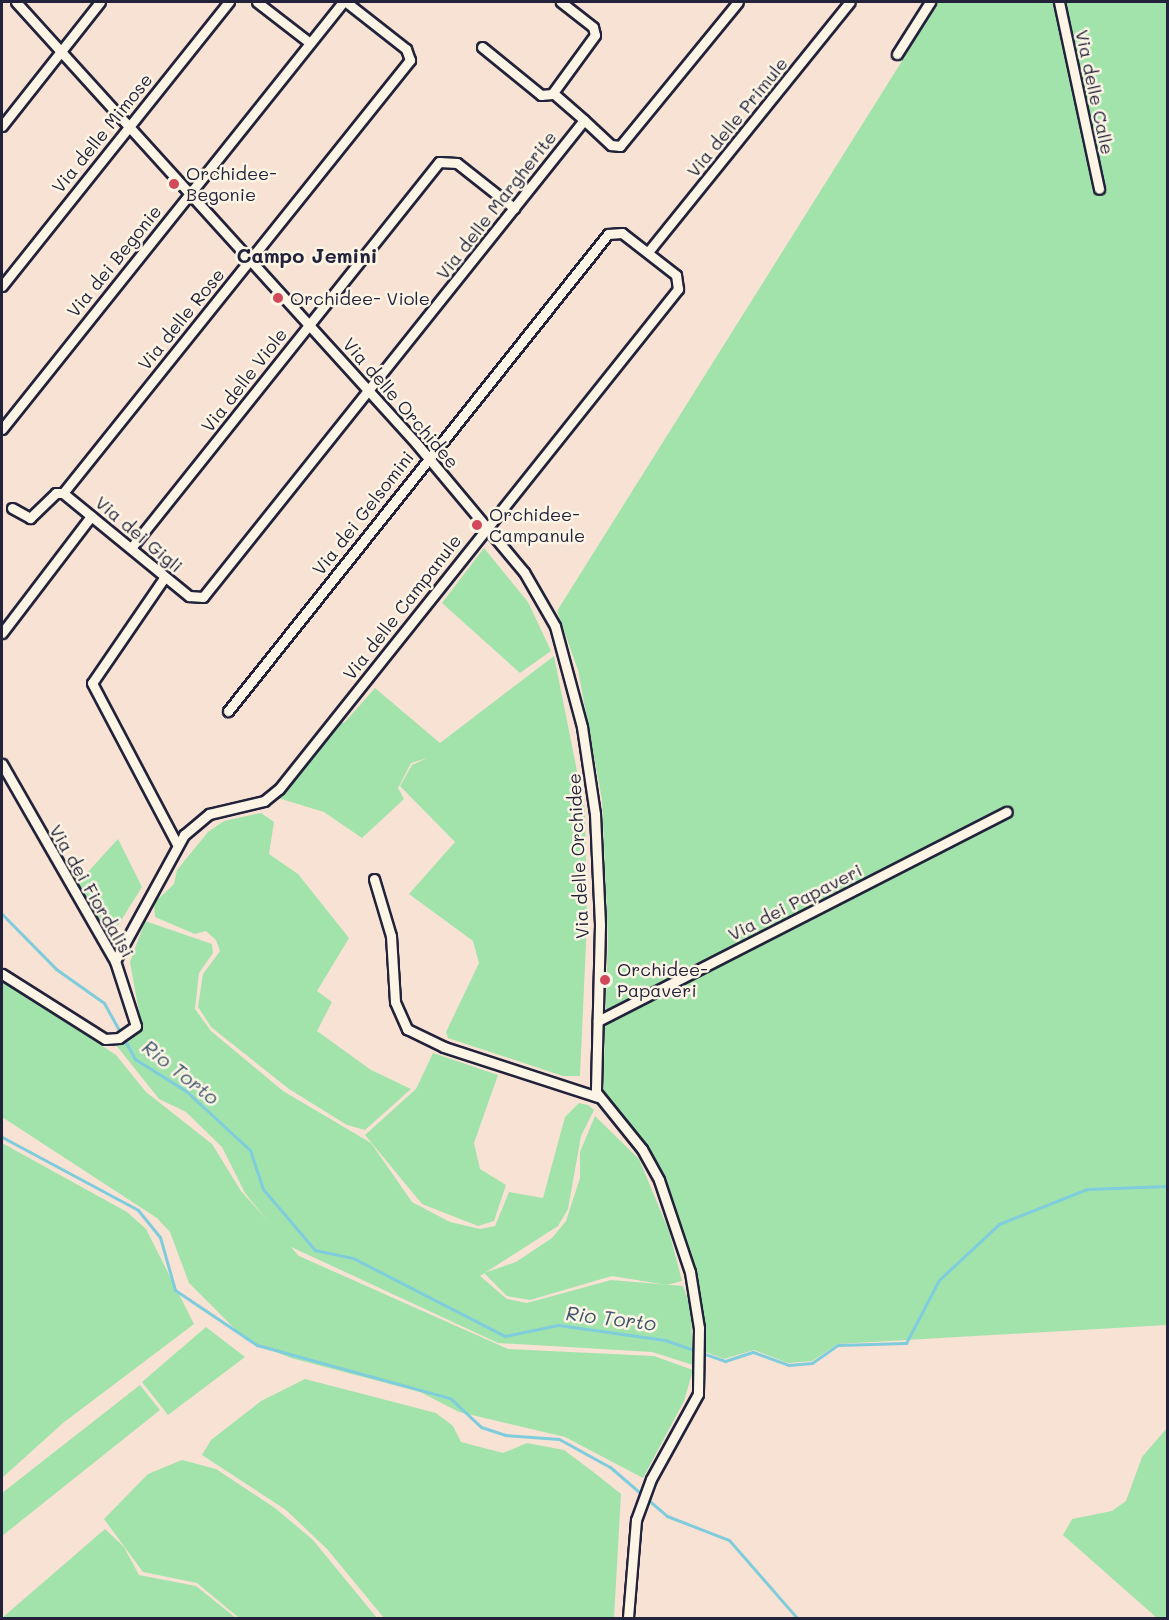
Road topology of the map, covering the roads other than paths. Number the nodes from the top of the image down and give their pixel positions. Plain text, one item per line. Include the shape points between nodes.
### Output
1 (16, 2) edge
2 (100, 2) edge
3 (229, 2) edge
4 (257, 2) edge
5 (345, 2) edge
6 (561, 2) edge
7 (738, 2) edge
8 (850, 2) edge
9 (930, 2) edge
10 (1059, 2) edge
11 (310, 43) junction
12 (482, 47) dead end
13 (61, 51) junction
14 (897, 54) dead end
15 (554, 93) junction
16 (584, 120) junction
17 (2, 126) edge
18 (129, 128) junction
19 (1099, 189) dead end
20 (190, 192) junction
21 (514, 208) junction
22 (648, 252) junction
23 (250, 259) junction
24 (2, 286) edge
25 (309, 323) junction
26 (369, 391) junction
27 (2, 429) edge
28 (429, 458) junction
29 (63, 493) junction
30 (12, 508) dead end
31 (91, 516) junction
32 (486, 526) junction
33 (131, 548) junction
34 (164, 578) junction
35 (194, 599) joint
36 (2, 633) edge
37 (228, 711) dead end
38 (2, 764) edge
39 (1006, 812) dead end
40 (177, 844) junction
41 (374, 879) dead end
42 (116, 962) junction
43 (2, 974) edge
44 (598, 1021) junction
45 (598, 1097) junction
46 (628, 1618) edge

1 - 13 street, Via delle Orchidee
2 - 13 street
3 - 18 street, Via delle Mimose
4 - 11 street
5 - 11 street, Via dei Begonie
5 - 23 street, Via delle Rose via 411,57
6 - 15 street via 591,25 595,35
7 - 16 street via 619,147
8 - 22 street, Via delle Primule
9 - 14 street
10 - 19 street, Via delle Calle
11 - 20 street, Via dei Begonie
12 - 15 street via 541,95
13 - 17 street
13 - 18 street, Via delle Orchidee
15 - 16 street
16 - 21 street, Via delle Margherite
18 - 20 street, Via delle Orchidee
18 - 24 street, Via delle Mimose
20 - 23 street, Via delle Orchidee
20 - 27 street, Via dei Begonie
21 - 25 street, Via delle Viole via 457,163 442,161
21 - 26 street, Via delle Margherite
22 - 28 street, Via dei Gelsomini via 622,232 610,232
22 - 32 street, Via delle Campanule via 678,276 678,289
23 - 25 street, Via delle Orchidee
23 - 29 street, Via delle Rose
25 - 26 street, Via delle Orchidee
25 - 33 street, Via delle Viole
26 - 28 street, Via delle Orchidee
26 - 35 street, Via delle Margherite via 208,591
28 - 32 street, Via delle Orchidee
28 - 37 street, Via dei Gelsomini
29 - 30 street, Via delle Rose via 56,493 30,518
29 - 31 street, Via dei Gigli
31 - 33 street, Via dei Gigli
31 - 36 street
32 - 40 street, Via delle Campanule via 274,793 212,813
32 - 44 street, Via delle Orchidee via 545,603 574,693 596,830
33 - 34 street, Via dei Gigli
34 - 35 street, Via dei Gigli
34 - 40 street via 92,682
38 - 42 street, Via dei Fiordalisi
39 - 44 street, Via dei Papaveri
40 - 42 street, Via delle Campanule
41 - 45 street via 391,936 394,1002 406,1029 444,1047
42 - 43 street, Via dei Fiordalisi via 136,1016 131,1031 114,1040
44 - 45 street, Via delle Orchidee
45 - 46 street via 642,1149 659,1180 690,1272 699,1341 697,1397 646,1489 637,1514

